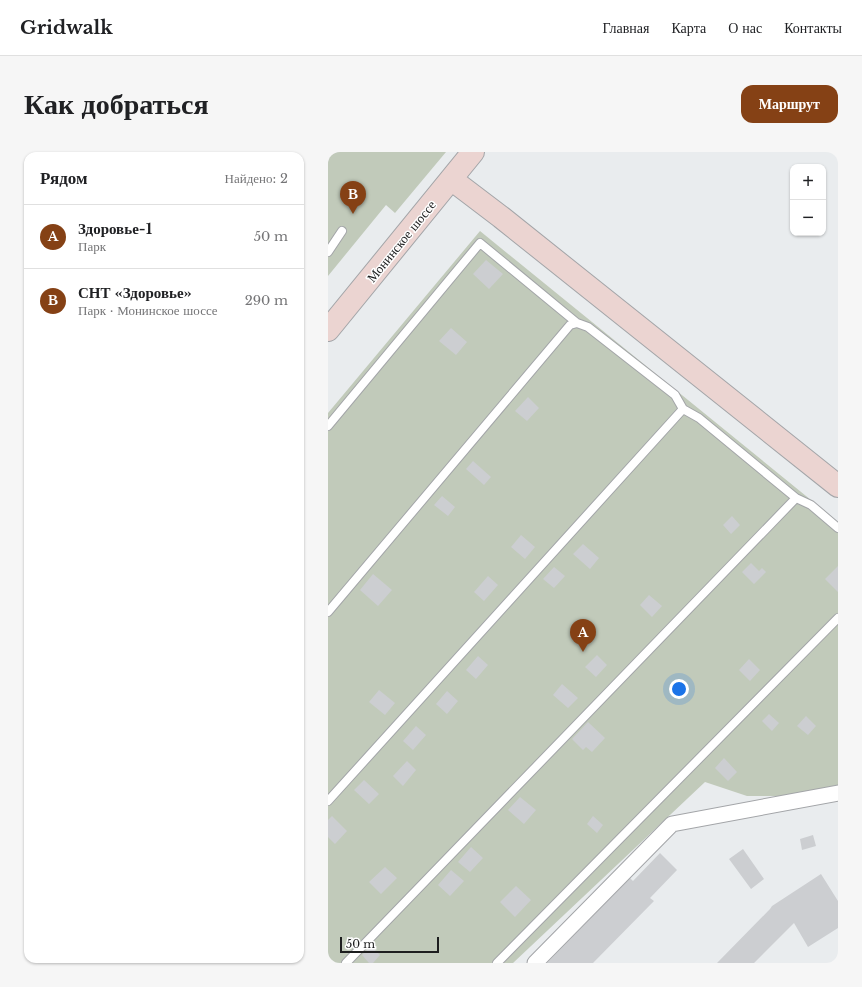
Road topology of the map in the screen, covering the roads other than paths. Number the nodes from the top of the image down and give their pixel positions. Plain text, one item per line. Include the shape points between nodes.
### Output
1 (473, 152) edge
2 (450, 180) junction
3 (342, 231) dead end
4 (328, 252) edge
5 (577, 323) junction
6 (328, 330) edge
7 (683, 409) junction
8 (328, 426) edge
9 (838, 486) edge
10 (796, 498) junction
11 (838, 528) edge
12 (328, 612) edge
13 (838, 618) edge
14 (838, 793) edge
15 (328, 801) edge
16 (346, 963) edge
17 (497, 963) edge
18 (535, 963) edge

1 - 2 main road, Монинское шоссе
2 - 6 main road, Монинское шоссе
2 - 9 main road via 501,217
3 - 4 lane
5 - 7 lane via 588,327 675,395
5 - 8 lane via 480,243
5 - 12 lane via 570,325
7 - 10 lane via 699,418
7 - 15 lane
10 - 11 lane via 810,505
10 - 16 lane
13 - 17 lane
14 - 18 street via 672,824

